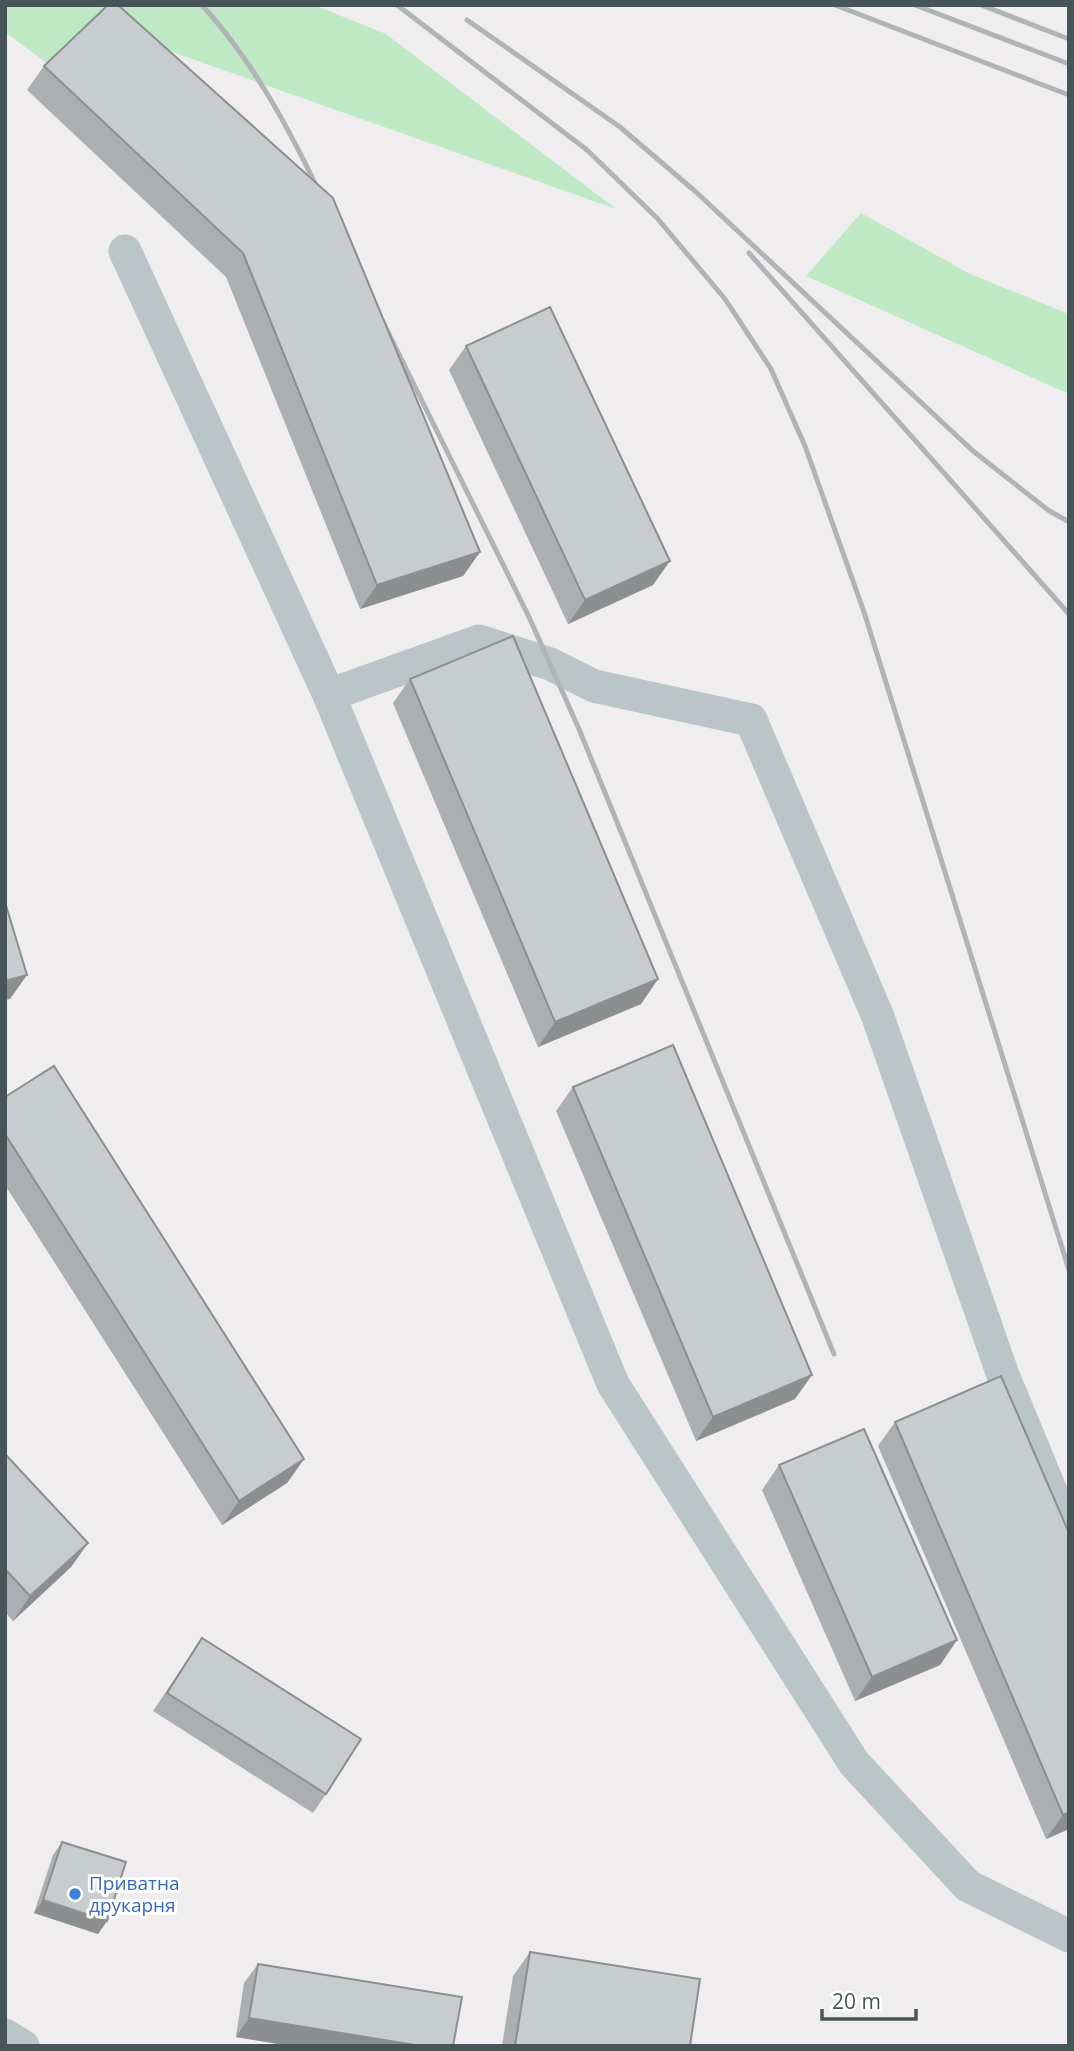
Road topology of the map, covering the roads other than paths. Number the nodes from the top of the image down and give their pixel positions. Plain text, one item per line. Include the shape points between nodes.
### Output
1 (125, 251) dead end
2 (329, 695) junction
3 (1069, 1535) edge
4 (1069, 1936) edge
5 (5, 2035) edge
6 (23, 2046) edge

1 - 2 street
2 - 3 street via 479,641 550,664 594,686 751,720 878,1017 1003,1375
2 - 4 street via 613,1384 853,1763 968,1886
5 - 6 street

